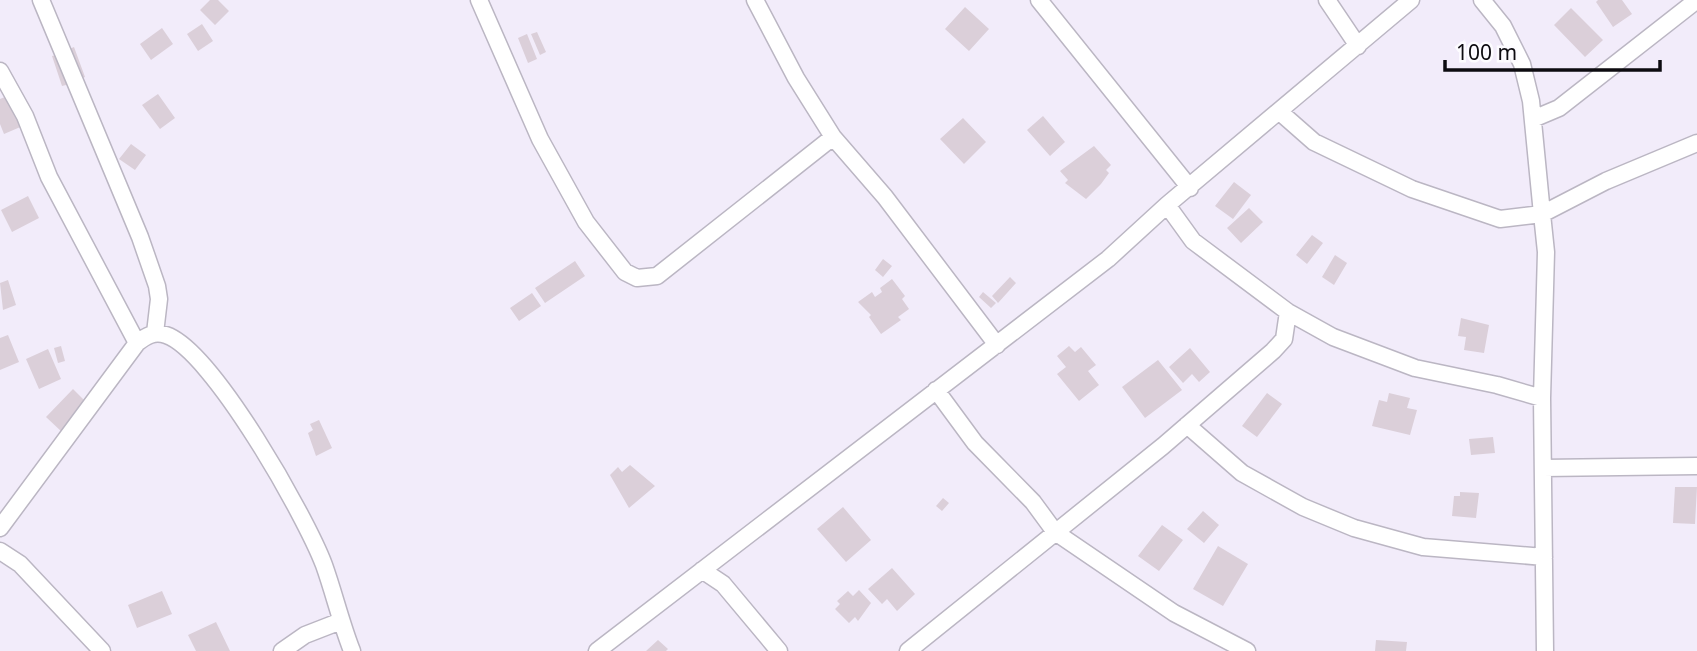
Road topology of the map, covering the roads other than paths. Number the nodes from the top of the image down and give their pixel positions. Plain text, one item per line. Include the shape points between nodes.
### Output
1 (41, 0) edge
2 (479, 0) edge
3 (755, 0) edge
4 (1038, 0) edge
5 (1327, 0) edge
6 (1412, 0) edge
7 (1482, 0) edge
8 (1697, 0) edge
9 (1358, 46) junction
10 (0, 71) edge
11 (1281, 113) junction
12 (1533, 119) junction
13 (833, 136) junction
14 (1697, 143) edge
15 (1190, 188) junction
16 (1167, 205) junction
17 (1542, 214) junction
18 (1288, 312) junction
19 (155, 333) junction
20 (137, 343) junction
21 (997, 345) junction
22 (936, 390) junction
23 (1542, 398) junction
24 (1187, 425) junction
25 (1697, 466) edge
26 (1543, 468) junction
27 (0, 528) edge
28 (1055, 532) junction
29 (0, 551) edge
30 (1544, 557) junction
31 (702, 570) junction
32 (341, 621) junction
33 (102, 651) edge
34 (282, 651) edge
35 (352, 651) edge
36 (597, 651) edge
37 (779, 651) edge
38 (908, 651) edge
39 (1247, 651) edge
40 (1545, 651) edge

1 - 19 street via 140,237 159,299
2 - 13 street via 540,139 586,222 625,272 637,278 649,279 666,270
3 - 13 street
4 - 15 street
5 - 9 street
6 - 9 street
7 - 12 street via 1503,26 1522,64
8 - 12 street via 1559,108
9 - 11 street
10 - 20 street
11 - 15 street
11 - 17 street via 1314,142 1412,189 1500,219
12 - 17 street
13 - 21 street
14 - 17 street
15 - 16 street
16 - 18 street via 1193,241
16 - 21 street via 1108,260
17 - 23 street via 1546,252
18 - 23 street via 1333,337 1415,368
18 - 24 street via 1284,339
19 - 20 street
19 - 32 street via 182,344 203,365 252,432 323,564
20 - 27 street
21 - 22 street
22 - 28 street via 975,443 1033,502
22 - 31 street
23 - 26 street
24 - 28 street
24 - 30 street via 1242,473 1303,507 1354,528 1423,547
25 - 26 street
26 - 30 street
28 - 38 street
28 - 39 street via 1174,613
29 - 33 street via 20,564
30 - 40 street
31 - 36 street
31 - 37 street via 723,584
32 - 34 street via 305,635
32 - 35 street

